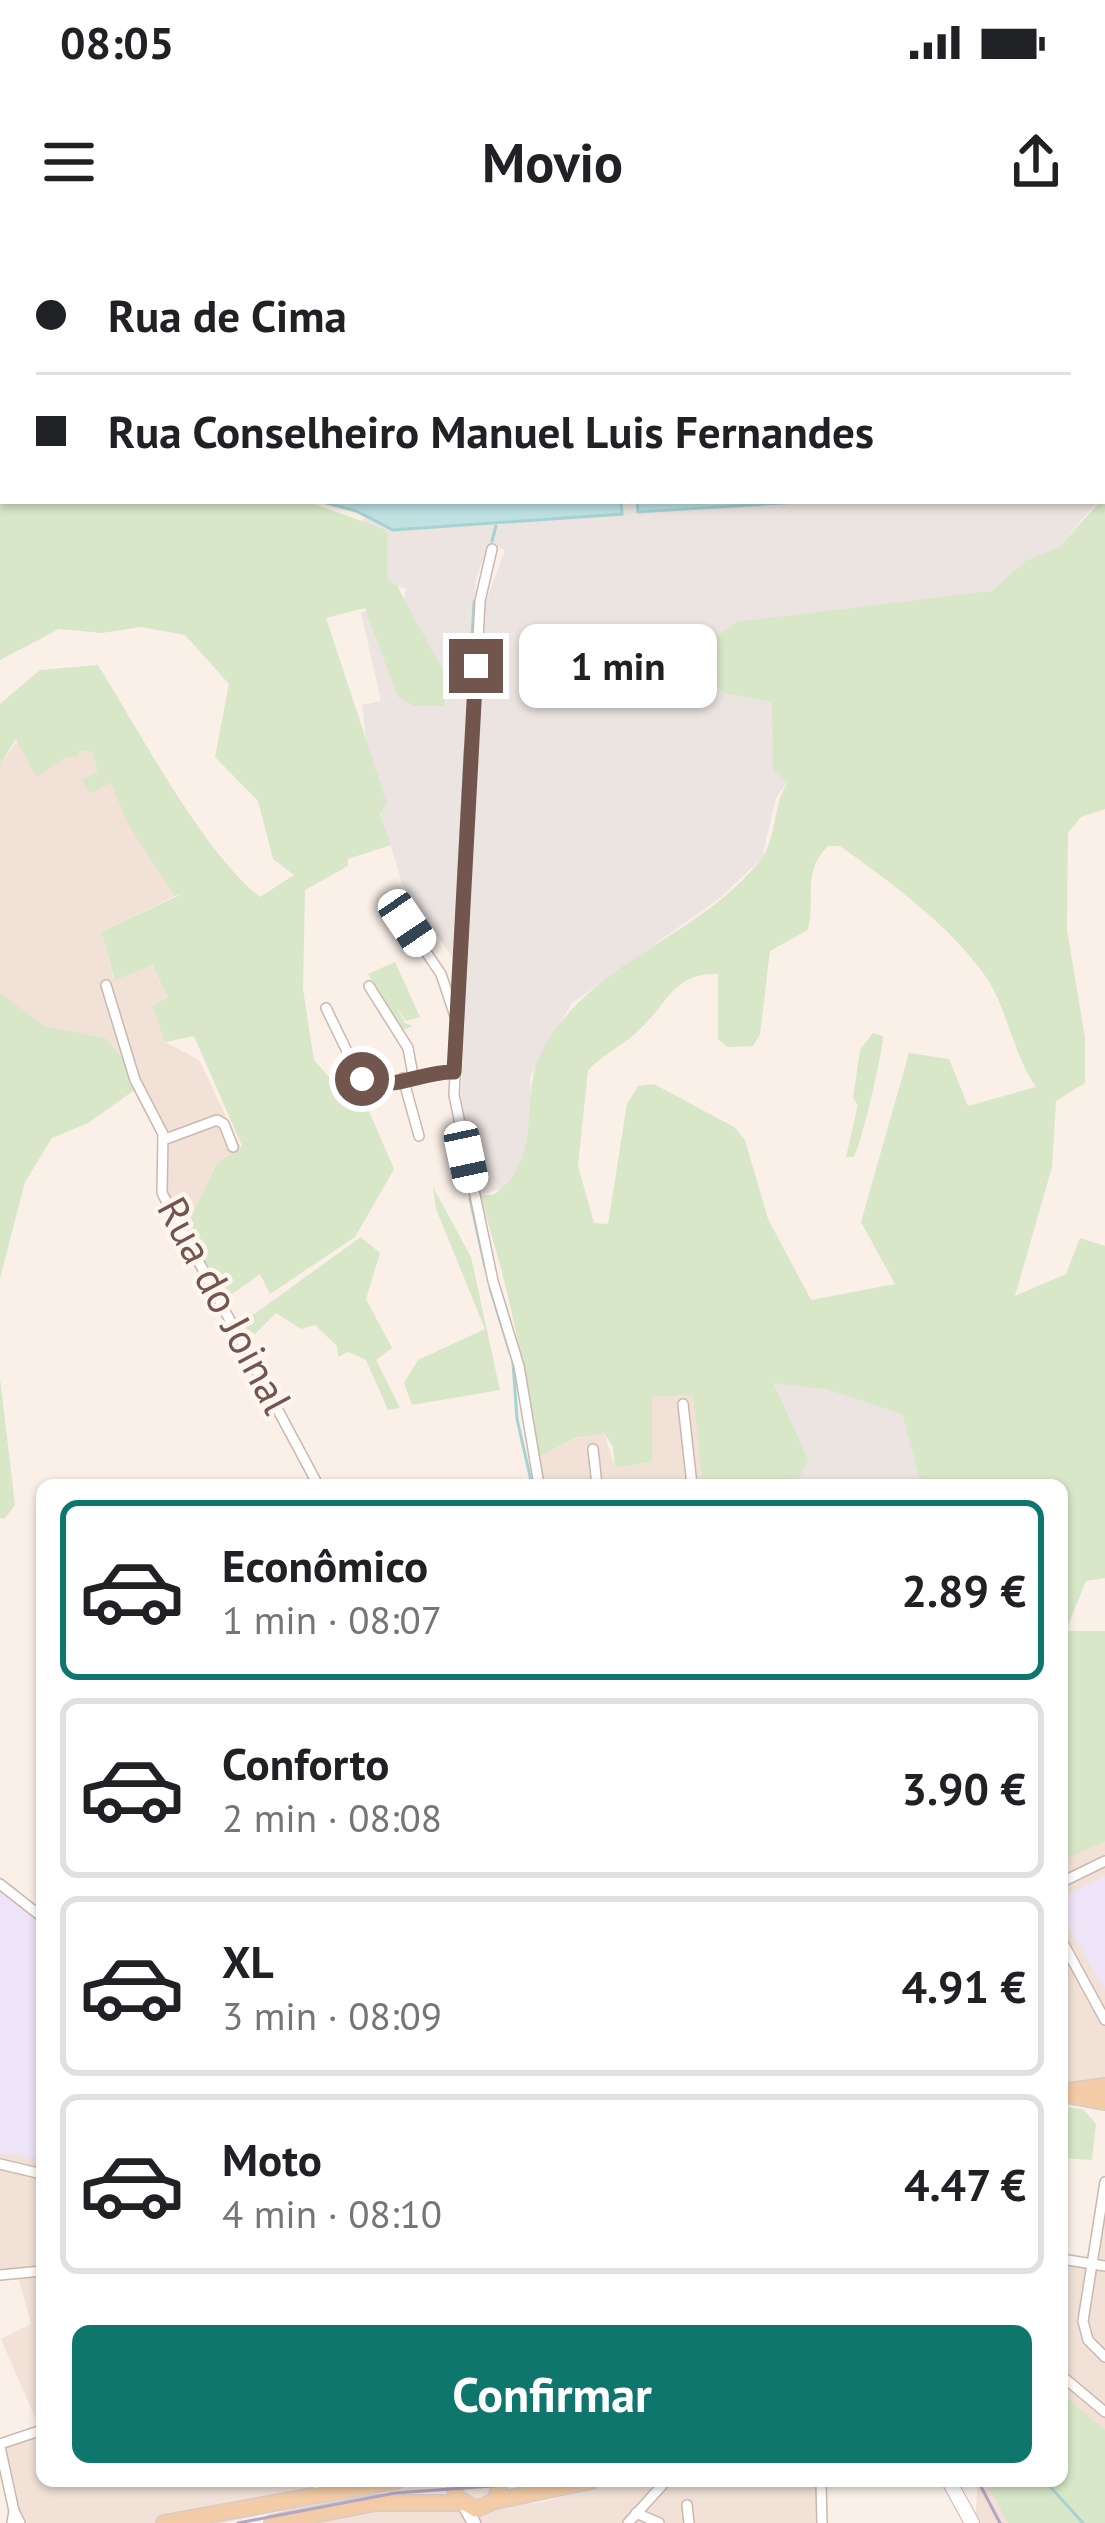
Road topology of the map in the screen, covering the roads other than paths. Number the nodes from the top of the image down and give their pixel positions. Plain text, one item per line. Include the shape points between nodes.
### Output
1 (492, 549) dead end
2 (407, 923) dead end
3 (106, 985) dead end
4 (370, 986) dead end
5 (326, 1008) dead end
6 (458, 1026) junction
7 (454, 1072) junction
8 (408, 1077) junction
9 (419, 1136) dead end
10 (163, 1140) junction
11 (233, 1148) dead end
12 (683, 1404) dead end
13 (593, 1449) dead end
14 (315, 1479) edge
15 (538, 1479) edge
16 (596, 1479) edge
17 (691, 1479) edge
18 (1105, 1861) edge
19 (1068, 1879) edge
20 (0, 1884) edge
21 (36, 1912) edge
22 (1068, 1953) edge
23 (1068, 1966) edge
24 (1075, 1966) junction
25 (1105, 2020) edge
26 (1105, 2086) edge
27 (1068, 2092) edge
28 (1068, 2094) edge
29 (1104, 2103) edge
30 (0, 2164) edge
31 (36, 2173) edge
32 (1105, 2182) edge
33 (1068, 2260) edge
34 (1092, 2264) junction
35 (1105, 2266) edge
36 (36, 2272) edge
37 (0, 2275) edge
38 (1105, 2357) edge
39 (1068, 2381) edge
40 (1105, 2412) edge
41 (36, 2432) edge
42 (0, 2446) edge
43 (314, 2487) edge
44 (456, 2487) edge
45 (499, 2487) edge
46 (563, 2487) edge
47 (660, 2487) edge
48 (821, 2487) edge
49 (953, 2487) edge
50 (494, 2502) junction
51 (463, 2504) junction
52 (687, 2505) dead end
53 (636, 2513) junction
54 (338, 2516) edge
55 (15, 2519) edge
56 (164, 2523) edge
57 (272, 2523) edge
58 (474, 2523) edge
59 (484, 2523) edge
60 (628, 2523) edge
61 (659, 2523) edge
62 (689, 2523) edge
63 (821, 2523) edge
64 (972, 2523) edge

1 - 6 street via 480,601
2 - 6 street via 441,974
3 - 10 street, Rua do Joinal
4 - 8 street via 408,1048
5 - 8 street via 363,1081 377,1086
6 - 7 street
7 - 8 street
7 - 15 street via 461,1138 517,1354
8 - 9 street
10 - 11 street via 217,1120
10 - 14 street, Rua do Joinal via 162,1193
12 - 17 street
13 - 16 street
18 - 19 street
20 - 21 street
22 - 24 street
23 - 24 street
24 - 25 street
26 - 27 main road
26 - 29 main road
28 - 29 main road
30 - 31 street
32 - 34 street
33 - 34 street
34 - 35 street
34 - 38 street via 1084,2330
36 - 37 street
39 - 40 street
41 - 42 street
42 - 55 street
43 - 56 main road via 300,2498
44 - 51 main road
45 - 50 main road
46 - 50 main road
47 - 53 street
48 - 63 street
49 - 64 main road
50 - 51 main road via 482,2509
50 - 59 street
51 - 54 main road via 424,2499
51 - 58 street
52 - 62 street
53 - 60 street
53 - 61 street
54 - 57 main road

